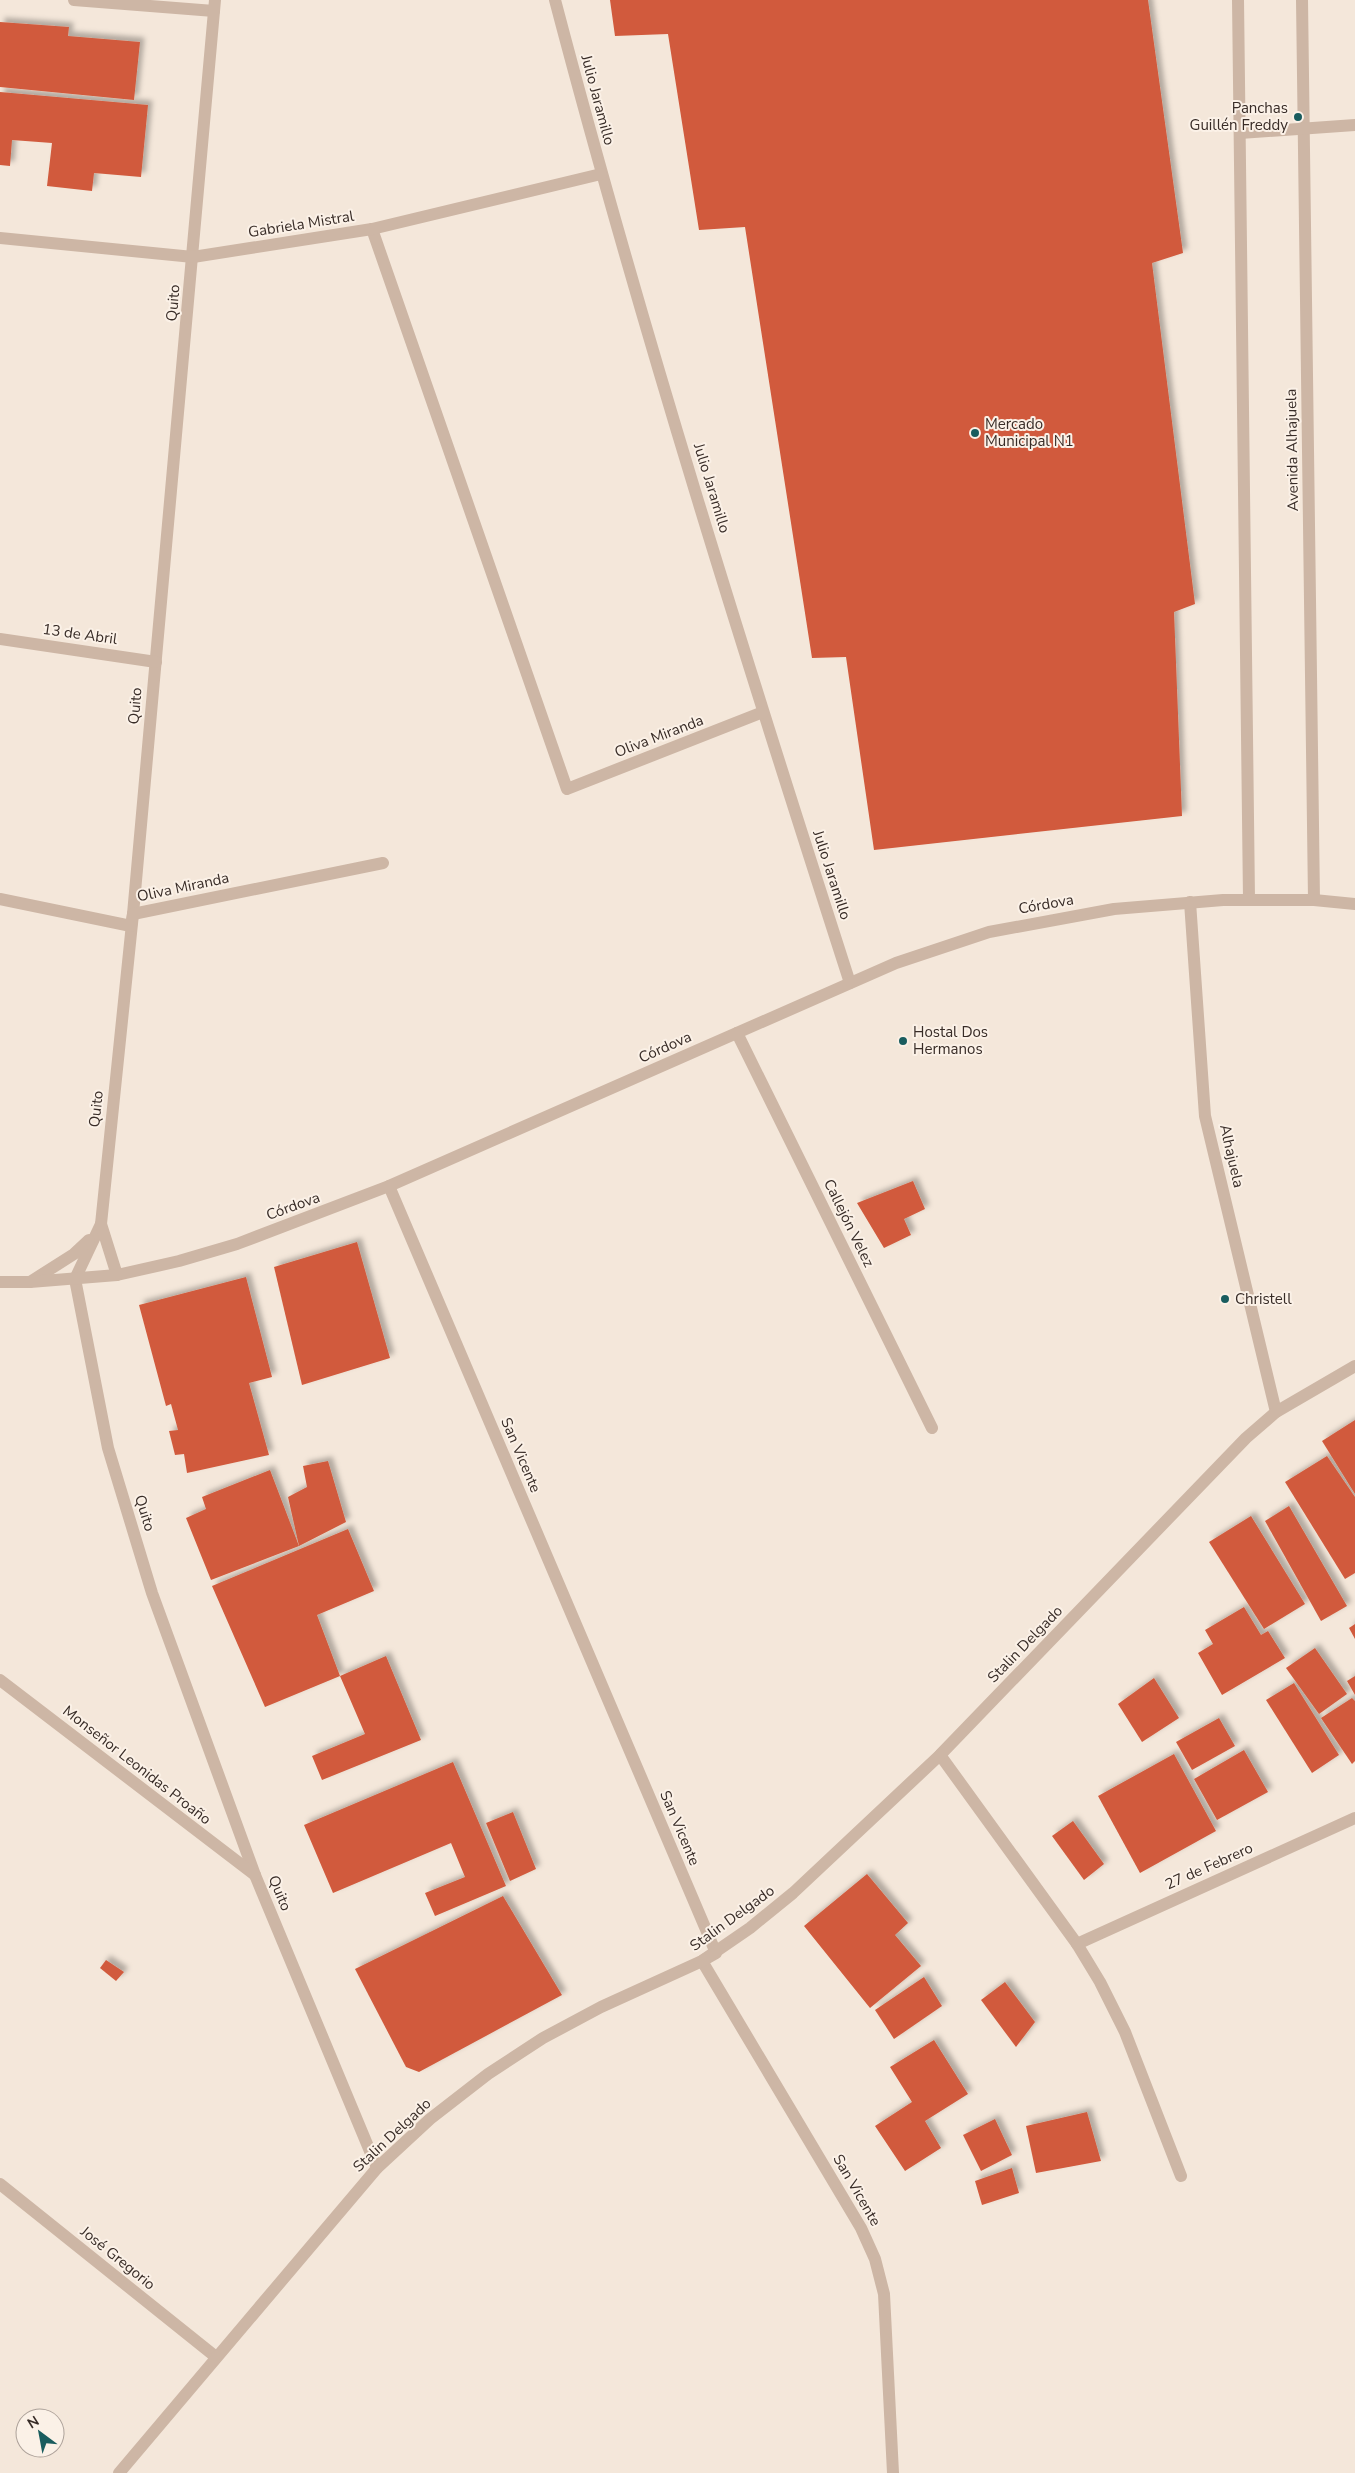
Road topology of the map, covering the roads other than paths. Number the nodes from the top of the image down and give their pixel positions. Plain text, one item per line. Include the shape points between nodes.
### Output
1 (74, 0) edge
2 (555, 0) edge
3 (1238, 0) edge
4 (1302, 0) edge
5 (215, 6) edge
6 (1355, 125) edge
7 (1304, 128) junction
8 (1240, 133) junction
9 (601, 174) junction
10 (372, 229) junction
11 (0, 238) edge
12 (193, 256) junction
13 (0, 639) edge
14 (156, 662) junction
15 (763, 712) junction
16 (384, 863) dead end
17 (1249, 899) junction
18 (0, 900) edge
19 (1314, 900) junction
20 (1190, 902) junction
21 (1355, 904) edge
22 (132, 920) junction
23 (850, 983) junction
24 (737, 1033) junction
25 (389, 1186) junction
26 (101, 1224) junction
27 (117, 1274) junction
28 (75, 1279) junction
29 (0, 1282) edge
30 (30, 1282) junction
31 (1355, 1366) edge
32 (1276, 1412) junction
33 (932, 1428) dead end
34 (0, 1680) edge
35 (940, 1755) junction
36 (1355, 1818) edge
37 (255, 1875) junction
38 (1077, 1944) junction
39 (716, 1953) junction
40 (702, 1961) junction
41 (376, 2168) junction
42 (1181, 2176) dead end
43 (0, 2184) edge
44 (216, 2357) junction
45 (119, 2473) edge
46 (893, 2473) edge

1 - 5 street
2 - 9 street, Julio Jaramillo
3 - 8 street
4 - 7 street, Avenida Alhajuela
5 - 12 street, Quito
6 - 7 street
7 - 8 street
7 - 19 street, Avenida Alhajuela
8 - 17 street
9 - 10 street, Gabriela Mistral
9 - 15 street, Julio Jaramillo
10 - 12 street, Gabriela Mistral
10 - 15 street, Oliva Miranda via 567,789
11 - 12 street, Gabriela Mistral
12 - 14 street, Quito
13 - 14 street, 13 de Abril
14 - 22 street, Quito
15 - 23 street, Julio Jaramillo
16 - 22 street, Oliva Miranda
17 - 19 street, Córdova
17 - 20 street, Córdova
18 - 22 street, Oliva Miranda
19 - 21 street, Córdova
20 - 23 street, Córdova via 1098,911 989,932 946,945
20 - 32 street, Alhajuela via 1205,1116
22 - 26 street, Quito
23 - 24 street, Córdova
24 - 25 street, Córdova
24 - 33 street, Callejón Velez
25 - 27 street, Córdova via 237,1244 180,1261
25 - 39 street, San Vicente
26 - 27 street
26 - 28 street, Quito
26 - 30 street via 84,1246
27 - 28 street, Córdova
28 - 30 street, Córdova
28 - 37 street, Quito via 108,1448 152,1594
29 - 30 street, Córdova
31 - 32 street, Stalin Delgado
32 - 35 street, Stalin Delgado via 1246,1438
34 - 37 street, Monseñor Leonidas Proaño
35 - 38 street
35 - 39 street, Stalin Delgado via 793,1893
36 - 38 street, 27 de Febrero
37 - 41 street, Quito
38 - 42 street via 1124,2032
39 - 40 street
40 - 41 street, Stalin Delgado via 601,2007 543,2038 474,2085
40 - 46 street, San Vicente via 861,2228 875,2259 884,2294
41 - 44 street, Stalin Delgado
43 - 44 street, José Gregorio
44 - 45 street, Stalin Delgado

